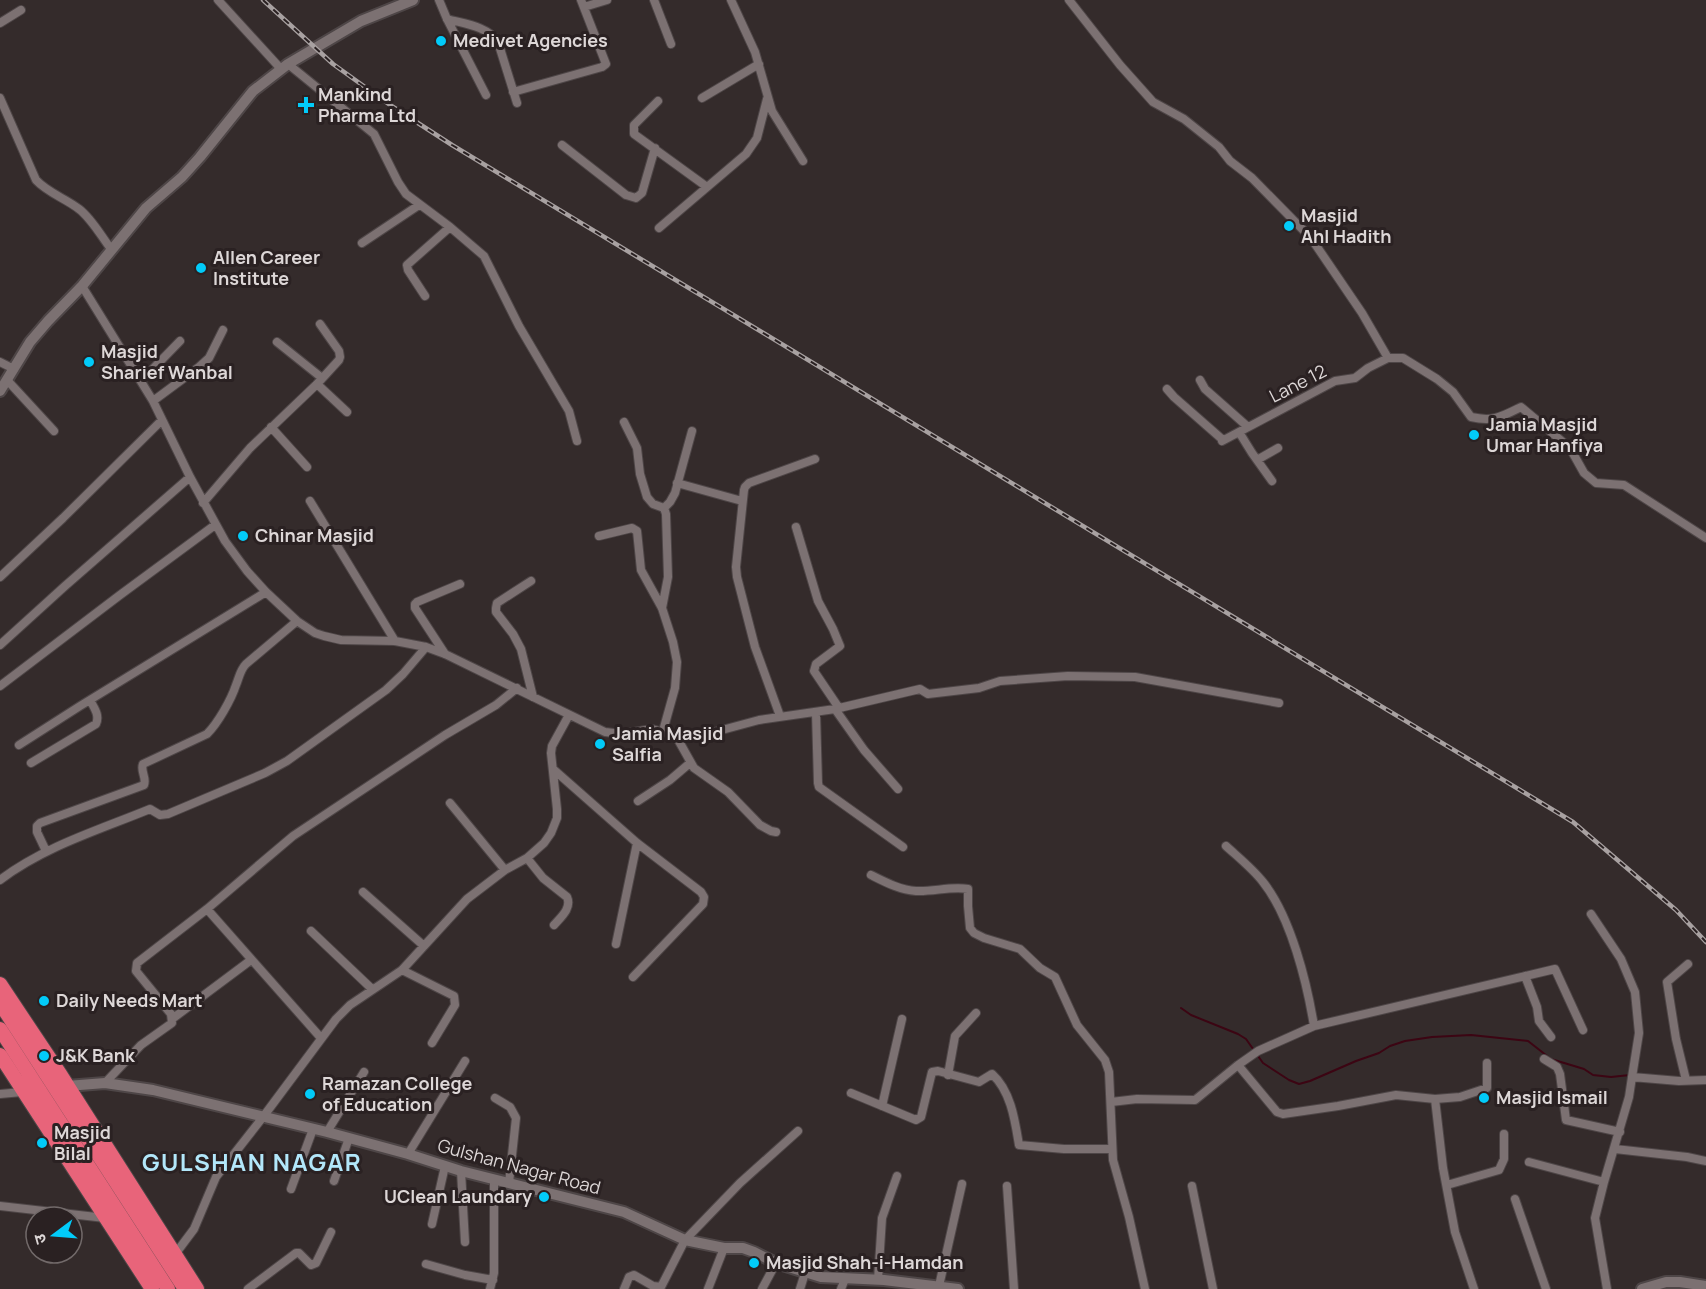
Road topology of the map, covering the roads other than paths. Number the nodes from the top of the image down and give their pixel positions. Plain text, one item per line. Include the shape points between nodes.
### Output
1 (218, 0) edge
2 (413, 0) edge
3 (439, 0) edge
4 (607, 0) edge
5 (654, 0) edge
6 (731, 0) edge
7 (1069, 0) edge
8 (582, 4) edge
9 (21, 10) dead end
10 (447, 19) junction
11 (0, 23) edge
12 (671, 44) dead end
13 (759, 64) junction
14 (284, 66) junction
15 (513, 92) junction
16 (486, 95) dead end
17 (768, 97) junction
18 (0, 98) edge
19 (702, 98) dead end
20 (658, 101) dead end
21 (517, 103) dead end
22 (562, 145) dead end
23 (655, 148) junction
24 (803, 161) dead end
25 (707, 187) junction
26 (419, 204) junction
27 (450, 227) junction
28 (659, 228) dead end
29 (362, 243) dead end
30 (111, 249) junction
31 (82, 286) junction
32 (425, 296) dead end
33 (320, 324) dead end
34 (223, 330) dead end
35 (180, 341) dead end
36 (277, 342) dead end
37 (1388, 358) junction
38 (0, 362) edge
39 (14, 369) junction
40 (7, 380) junction
41 (1200, 380) dead end
42 (141, 381) junction
43 (319, 381) junction
44 (1167, 389) dead end
45 (0, 391) edge
46 (153, 401) junction
47 (347, 412) dead end
48 (162, 420) junction
49 (624, 422) dead end
50 (271, 427) junction
51 (1248, 427) junction
52 (54, 431) dead end
53 (692, 431) dead end
54 (1239, 432) junction
55 (577, 441) dead end
56 (1278, 448) dead end
57 (815, 459) dead end
58 (1257, 460) junction
59 (307, 467) dead end
60 (190, 477) junction
61 (1272, 481) dead end
62 (678, 483) junction
63 (310, 501) dead end
64 (742, 501) junction
65 (203, 503) junction
66 (664, 508) junction
67 (215, 525) junction
68 (796, 528) dead end
69 (598, 536) dead end
70 (1706, 538) edge
71 (0, 576) edge
72 (531, 581) dead end
73 (460, 584) dead end
74 (266, 592) junction
75 (662, 608) junction
76 (297, 621) junction
77 (395, 641) junction
78 (0, 645) edge
79 (426, 647) junction
80 (445, 654) junction
81 (0, 686) edge
82 (518, 688) junction
83 (534, 696) junction
84 (90, 700) junction
85 (1279, 703) dead end
86 (837, 709) junction
87 (816, 712) junction
88 (569, 715) junction
89 (780, 716) junction
90 (663, 731) junction
91 (676, 736) junction
92 (19, 745) dead end
93 (31, 763) dead end
94 (690, 763) junction
95 (553, 769) junction
96 (898, 789) dead end
97 (638, 801) dead end
98 (450, 803) dead end
99 (776, 832) dead end
100 (637, 843) junction
101 (1226, 846) dead end
102 (903, 847) dead end
103 (46, 851) junction
104 (527, 858) junction
105 (506, 870) junction
106 (871, 875) dead end
107 (0, 880) edge
108 (363, 892) dead end
109 (207, 909) junction
110 (1591, 914) dead end
111 (554, 925) dead end
112 (311, 931) dead end
113 (616, 944) dead end
114 (424, 946) junction
115 (251, 960) junction
116 (1688, 963) dead end
117 (402, 970) junction
118 (1525, 976) junction
119 (633, 977) dead end
120 (0, 984) edge
121 (372, 989) junction
122 (0, 990) edge
123 (0, 1003) edge
124 (976, 1013) dead end
125 (10, 1019) junction
126 (172, 1019) junction
127 (902, 1019) dead end
128 (1314, 1026) junction
129 (0, 1029) edge
130 (1583, 1030) dead end
131 (1551, 1037) dead end
132 (321, 1038) junction
133 (5, 1040) edge
134 (432, 1043) dead end
135 (0, 1055) edge
136 (1544, 1059) dead end
137 (465, 1061) dead end
138 (1487, 1063) dead end
139 (1238, 1065) junction
140 (364, 1072) dead end
141 (948, 1075) junction
142 (1632, 1077) junction
143 (1686, 1080) junction
144 (1706, 1080) edge
145 (105, 1083) junction
146 (67, 1086) junction
147 (22, 1092) junction
148 (851, 1093) dead end
149 (0, 1094) edge
150 (495, 1098) dead end
151 (1435, 1098) junction
152 (1111, 1102) junction
153 (882, 1106) junction
154 (263, 1117) junction
155 (60, 1122) junction
156 (313, 1129) junction
157 (48, 1131) junction
158 (327, 1131) junction
159 (798, 1131) dead end
160 (1620, 1132) junction
161 (1504, 1134) dead end
162 (349, 1138) junction
163 (1112, 1149) junction
164 (1615, 1149) junction
165 (408, 1154) junction
166 (1706, 1161) edge
167 (1529, 1162) dead end
168 (445, 1166) junction
169 (461, 1171) junction
170 (897, 1176) dead end
171 (494, 1180) junction
172 (334, 1181) dead end
173 (1604, 1182) junction
174 (509, 1183) junction
175 (962, 1184) dead end
176 (1447, 1185) junction
177 (1007, 1186) dead end
178 (1192, 1186) dead end
179 (291, 1189) dead end
180 (1515, 1199) dead end
181 (0, 1206) edge
182 (105, 1218) junction
183 (432, 1224) dead end
184 (332, 1232) dead end
185 (685, 1240) junction
186 (465, 1242) dead end
187 (724, 1248) junction
188 (171, 1258) junction
189 (776, 1263) junction
190 (426, 1264) dead end
191 (805, 1273) junction
192 (493, 1280) junction
193 (881, 1283) edge
194 (843, 1284) edge
195 (939, 1286) junction
196 (1706, 1286) edge
197 (152, 1289) edge
198 (168, 1289) edge
199 (185, 1289) edge
200 (197, 1289) edge
201 (248, 1289) edge
202 (490, 1289) edge
203 (624, 1289) edge
204 (708, 1289) edge
205 (762, 1289) edge
206 (800, 1289) edge
207 (958, 1289) edge
208 (1014, 1289) edge
209 (1145, 1289) edge
210 (1213, 1289) edge
211 (1474, 1289) edge
212 (1546, 1289) edge
213 (1607, 1289) edge
214 (1642, 1289) edge

1 - 14 street
2 - 14 street via 361,21
3 - 10 street
4 - 8 street
5 - 12 street
6 - 13 street
7 - 37 street via 1153,102 1184,119 1219,147 1311,238
8 - 15 street via 606,64
9 - 11 street
10 - 15 street via 480,28 494,37
10 - 16 street
13 - 17 street
13 - 19 street
14 - 26 street via 374,134 398,182
14 - 30 street via 253,91 200,157 146,208
15 - 21 street
17 - 24 street via 782,130
17 - 25 street via 751,147
18 - 30 street via 36,180 86,215
20 - 23 street via 633,128 634,134
22 - 23 street via 626,195 636,198 642,193
23 - 25 street
25 - 28 street
26 - 27 street
26 - 29 street
27 - 32 street via 407,265
27 - 55 street via 484,256 569,411
30 - 31 street
31 - 39 street via 30,342
31 - 42 street
33 - 43 street via 340,354
34 - 46 street via 209,358
35 - 42 street
36 - 43 street
37 - 51 street, Lane 12
37 - 70 street via 1403,358 1437,379 1471,417 1497,419 1521,407 1570,448 1584,472 1596,483 1624,485
38 - 39 street
39 - 40 street
40 - 45 street
40 - 52 street
41 - 51 street
42 - 46 street
43 - 47 street
43 - 50 street
44 - 54 street, Lane 12 via 1222,440
46 - 48 street
48 - 60 street
48 - 71 street
49 - 66 street via 637,448 647,497
50 - 59 street
50 - 65 street
51 - 54 street, Lane 12
53 - 62 street
54 - 58 street
56 - 58 street
57 - 64 street via 749,483 744,487
58 - 61 street
60 - 65 street
60 - 78 street
62 - 64 street
62 - 66 street
63 - 77 street
64 - 89 street via 737,577 755,647
65 - 67 street
66 - 75 street via 668,577
67 - 74 street via 233,554
67 - 81 street
68 - 86 street via 819,601 840,646 816,664 814,671
69 - 75 street via 635,529 640,570
72 - 83 street via 495,608 521,649
73 - 80 street via 415,604
74 - 76 street
74 - 84 street
75 - 90 street via 677,662 675,688
76 - 77 street via 334,639
76 - 103 street via 246,664 207,734 143,764 144,785 40,823 37,832
77 - 79 street
79 - 80 street
79 - 103 street via 386,690 276,768 168,814 150,809
80 - 82 street
82 - 83 street
82 - 109 street via 293,836
83 - 88 street
84 - 92 street
84 - 93 street via 98,718 96,724
85 - 86 street via 1135,677 1068,676 1000,681 979,688 928,694 920,689
86 - 87 street
86 - 96 street via 864,750
87 - 89 street
87 - 102 street via 819,787
88 - 90 street via 609,734
88 - 95 street via 552,746
89 - 91 street via 704,735
90 - 91 street
91 - 94 street
94 - 97 street
94 - 99 street via 728,792 760,825
95 - 100 street
95 - 104 street via 555,825 544,843
98 - 105 street
100 - 113 street
100 - 119 street via 701,892 704,901
101 - 128 street via 1263,882 1282,913 1308,989
103 - 107 street
104 - 105 street
104 - 111 street via 543,878 567,897 568,907
105 - 114 street via 460,905
106 - 152 street via 916,891 968,889 970,928 974,933 1020,950 1055,977 1077,1025 1105,1060
108 - 114 street
109 - 115 street
109 - 126 street via 137,963 138,975
110 - 142 street via 1621,959 1635,992 1639,1033
112 - 121 street
114 - 117 street
115 - 126 street
115 - 132 street
116 - 143 street via 1667,982
117 - 121 street
117 - 134 street via 454,996 455,1005
118 - 128 street
118 - 130 street via 1555,969
118 - 131 street via 1539,1022
120 - 146 highway
121 - 132 street via 343,1011
122 - 125 highway
123 - 125 highway
124 - 141 street via 955,1036
125 - 188 highway
126 - 145 street
127 - 153 street
128 - 139 street via 1258,1051
129 - 133 highway
132 - 154 street
133 - 155 highway
135 - 147 highway
136 - 160 street via 1557,1067 1560,1074 1566,1120
137 - 165 street
138 - 151 street via 1486,1088 1460,1097
139 - 151 street via 1277,1112 1283,1114 1396,1095
139 - 152 street via 1195,1100
140 - 158 street
141 - 153 street via 932,1072 919,1119
141 - 163 street via 979,1082 992,1074 998,1079 1013,1109 1019,1145
142 - 143 street
142 - 160 street
143 - 144 street
145 - 146 street, Gulshan Nagar Road
145 - 154 street, Gulshan Nagar Road via 173,1094
146 - 188 highway
147 - 149 street
147 - 157 highway
148 - 153 street
150 - 174 street via 510,1107 516,1118
151 - 176 street
152 - 163 street
154 - 156 street, Gulshan Nagar Road
154 - 188 street via 216,1177 194,1229
155 - 157 street
155 - 198 highway
156 - 158 street, Gulshan Nagar Road
156 - 179 street
157 - 182 highway
158 - 162 street, Gulshan Nagar Road
159 - 185 street
160 - 164 street
161 - 176 street via 1504,1159 1499,1170
162 - 165 street, Gulshan Nagar Road
162 - 172 street
163 - 209 street
164 - 166 street
164 - 173 street
165 - 168 street, Gulshan Nagar Road
167 - 173 street
168 - 169 street, Gulshan Nagar Road
168 - 183 street
169 - 171 street, Gulshan Nagar Road
169 - 186 street
170 - 193 street via 882,1218
171 - 174 street, Gulshan Nagar Road
171 - 192 street
173 - 213 street via 1595,1218
174 - 185 street, Gulshan Nagar Road via 624,1212
175 - 195 street
176 - 211 street via 1455,1232
177 - 208 street
178 - 210 street
180 - 212 street
181 - 182 street
182 - 197 highway
184 - 201 street via 316,1263 311,1265 296,1252
185 - 187 street, Gulshan Nagar Road
185 - 203 street via 661,1287 634,1275
187 - 189 street, Gulshan Nagar Road via 743,1248
187 - 204 street
188 - 199 highway
188 - 200 highway
189 - 191 street, Gulshan Nagar Road
189 - 205 street
190 - 192 street
191 - 194 street, Gulshan Nagar Road
191 - 206 street
192 - 202 street
193 - 194 street, Gulshan Nagar Road
193 - 195 street, Gulshan Nagar Road
195 - 207 street, Gulshan Nagar Road
196 - 214 street via 1666,1282

